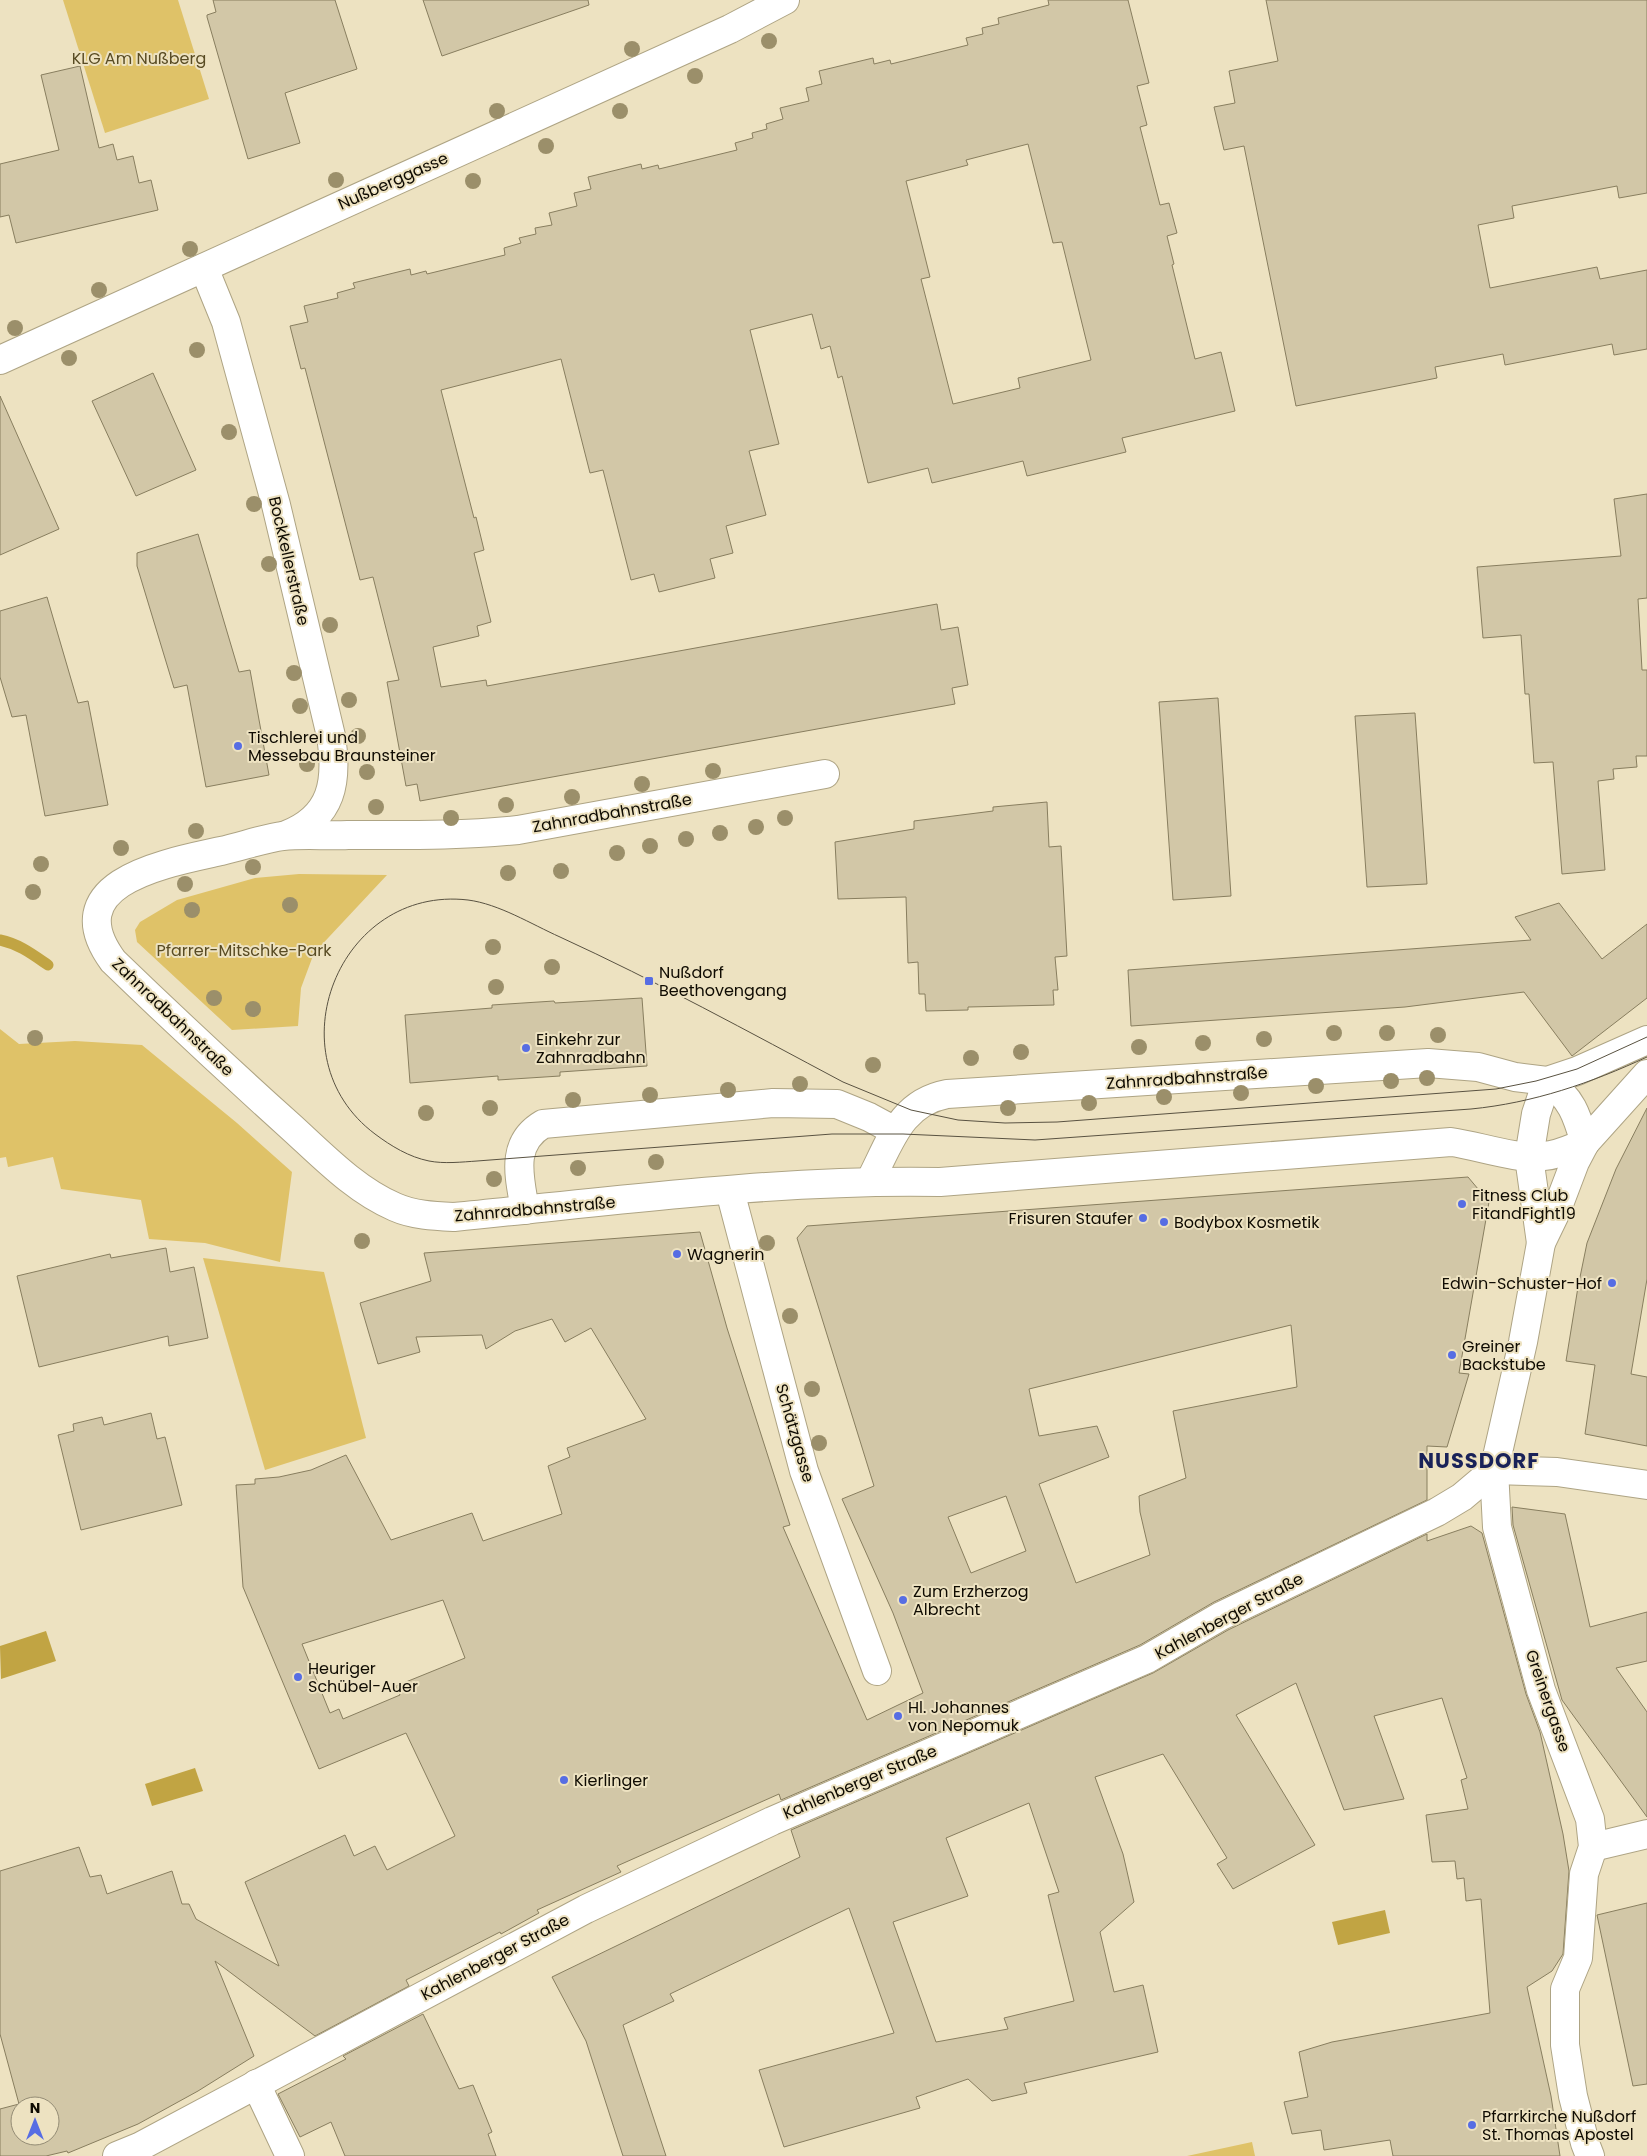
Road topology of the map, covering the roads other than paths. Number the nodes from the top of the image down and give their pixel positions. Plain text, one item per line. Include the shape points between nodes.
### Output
1 (785, 0) edge
2 (204, 268) junction
3 (0, 360) edge
4 (825, 774) dead end
5 (282, 836) junction
6 (1647, 1040) edge
7 (1647, 1074) edge
8 (1547, 1081) junction
9 (895, 1131) junction
10 (1585, 1143) junction
11 (1529, 1157) junction
12 (870, 1181) junction
13 (730, 1190) junction
14 (525, 1210) junction
15 (1541, 1243) junction
16 (1494, 1470) junction
17 (1647, 1485) edge
18 (877, 1671) dead end
19 (1647, 1834) edge
20 (1592, 1847) junction
21 (256, 2084) junction
22 (117, 2156) edge
23 (290, 2156) edge
24 (1590, 2156) edge

1 - 2 street, Nußberggasse via 730,29
2 - 3 street, Nußberggasse
2 - 5 street, Bockkellerstraße via 226,322 276,506 333,745 331,785 324,807 315,820
4 - 5 street, Zahnradbahnstraße via 477,835
5 - 14 street, Zahnradbahnstraße via 161,865 129,878 102,900 97,927 102,946 113,961 247,1088 369,1194 396,1208 427,1216 454,1217
6 - 8 street
7 - 10 street, Greinergasse
8 - 9 street, Zahnradbahnstraße via 1478,1067 1428,1063 969,1092 930,1097 911,1110
8 - 10 street via 1562,1091 1576,1113
8 - 11 street, Greinergasse via 1536,1114
9 - 12 street, Zahnradbahnstraße
9 - 14 street via 837,1104 773,1103 543,1124 532,1130 522,1144 520,1178
10 - 11 street, Greinergasse via 1560,1153
10 - 15 street, Greinergasse
11 - 12 street, Zahnradbahnstraße via 1451,1142 940,1182
11 - 15 street, Greinergasse
12 - 13 street, Zahnradbahnstraße
13 - 14 street, Zahnradbahnstraße
13 - 18 street, Schätzgasse via 804,1471
15 - 16 street, Greinergasse
16 - 17 street via 1557,1472
16 - 20 street, Greinergasse via 1497,1527 1541,1690 1590,1819
16 - 21 street, Kahlenberger Straße via 1462,1497 1437,1512 1221,1616 1147,1659 772,1821 586,1909
19 - 20 street
20 - 24 street, Greinergasse via 1584,1874 1578,1958 1565,1989 1565,2045 1573,2096
21 - 22 street, Kahlenberger Straße
21 - 23 street

